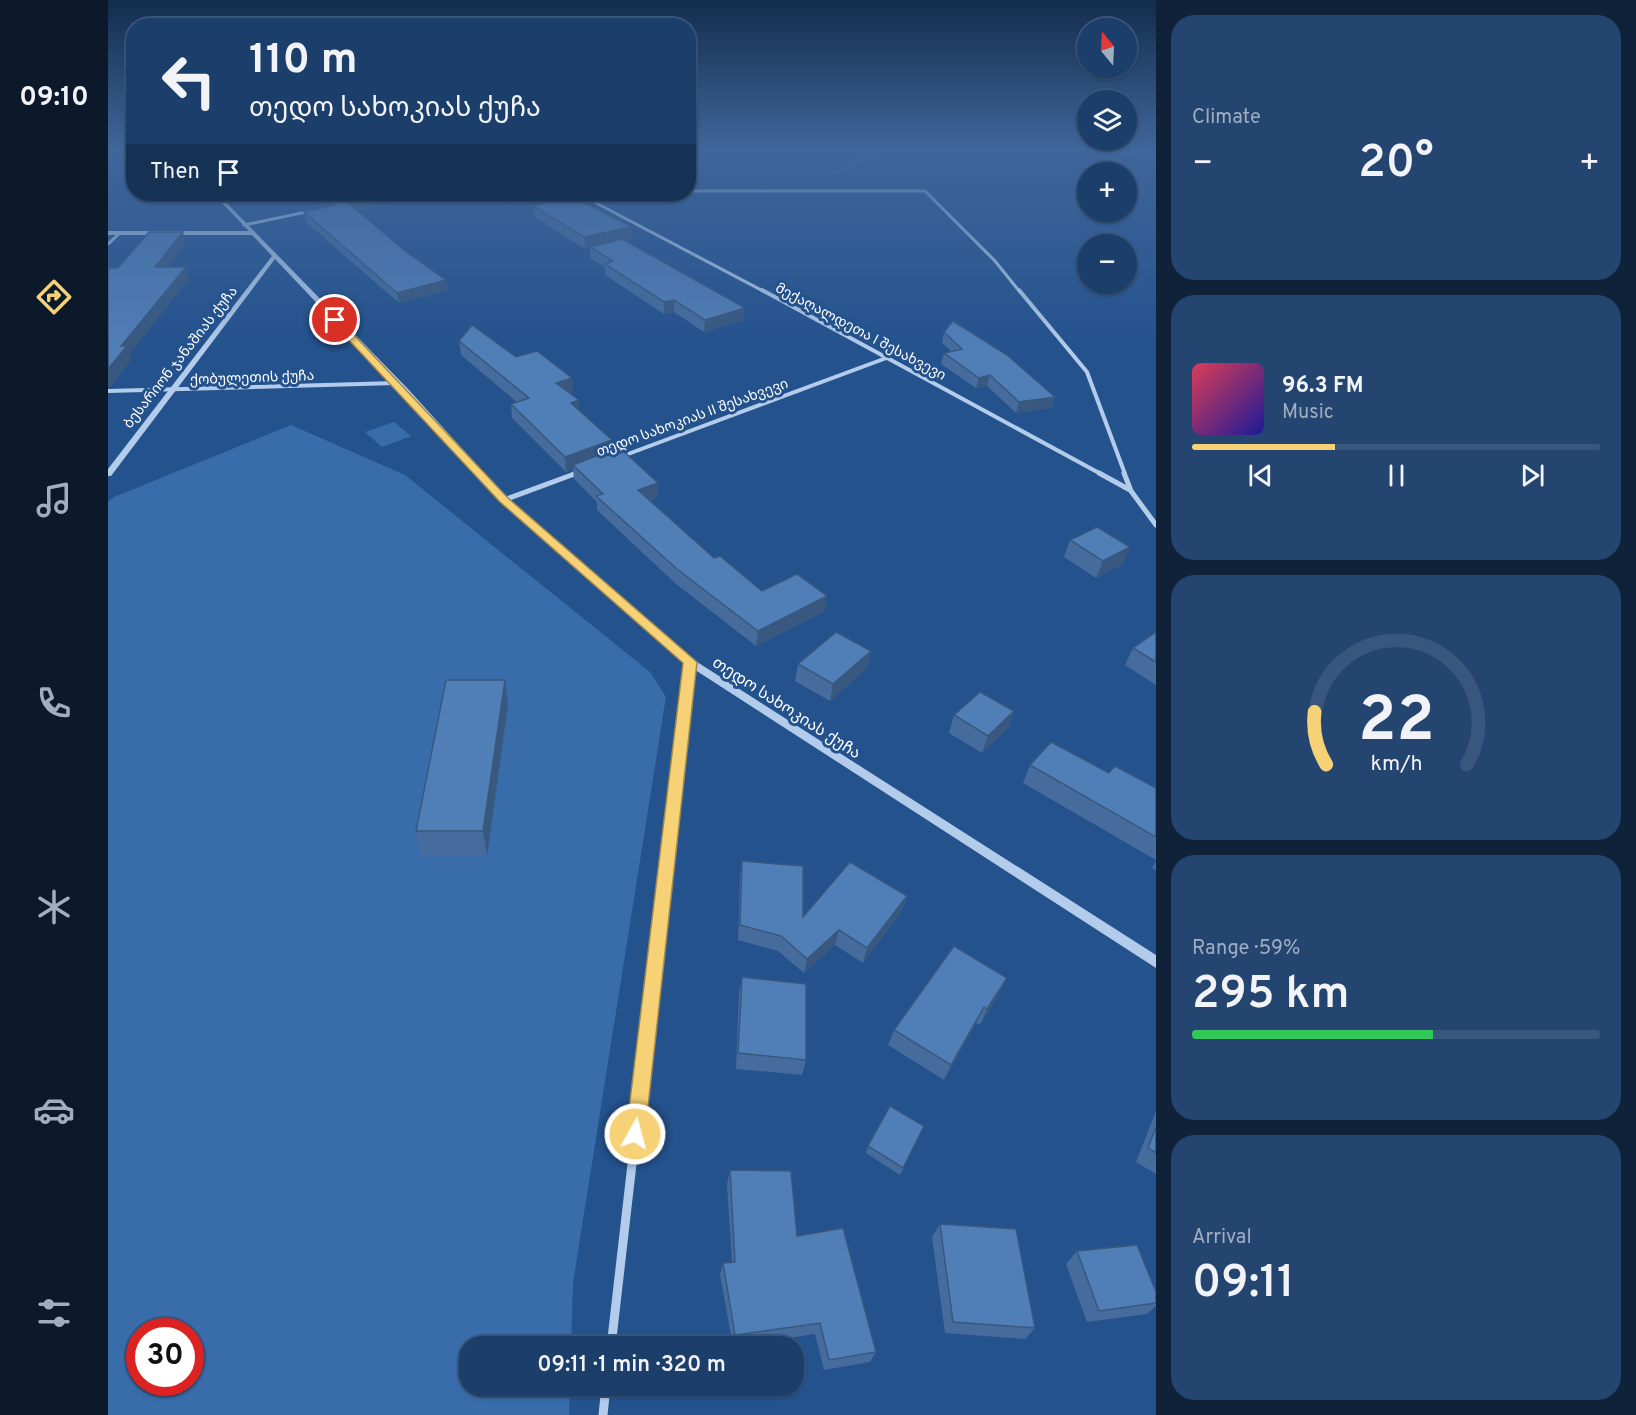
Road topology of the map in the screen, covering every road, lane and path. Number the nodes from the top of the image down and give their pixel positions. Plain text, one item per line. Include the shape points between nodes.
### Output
1 (236, 216) edge
2 (294, 216) edge
3 (621, 216) edge
4 (950, 216) edge
5 (248, 229) junction
6 (108, 233) edge
7 (120, 233) junction
8 (108, 244) edge
9 (274, 257) junction
10 (889, 357) junction
11 (396, 383) junction
12 (171, 390) junction
13 (108, 391) edge
14 (614, 459) edge
15 (581, 471) edge
16 (108, 474) edge
17 (1131, 491) junction
18 (504, 500) junction
19 (1156, 525) edge
20 (690, 662) junction
21 (1156, 963) edge
22 (612, 1336) edge
23 (605, 1396) edge
24 (603, 1415) edge

1 - 5 street, თედო სახოკიას ქუჩა
2 - 5 street
3 - 10 street, მექაღალდეთა I შესახვევი
4 - 17 street via 995,261 1087,372
5 - 7 street
5 - 9 street, თედო სახოკიას ქუჩა
6 - 7 street
7 - 8 street
9 - 11 street, თედო სახოკიას ქუჩა
9 - 12 street, ბესარიონ ჯანაშიას ქუჩა
10 - 14 street, თედო სახოკიას II შესახვევი
10 - 17 street, მექაღალდეთა I შესახვევი
11 - 12 street, ქობულეთის ქუჩა
11 - 18 street, თედო სახოკიას ქუჩა
12 - 13 street, ქობულეთის ქუჩა
12 - 16 street, ბესარიონ ჯანაშიას ქუჩა
15 - 18 street, თედო სახოკიას II შესახვევი
17 - 19 street
18 - 20 street, თედო სახოკიას ქუჩა
20 - 21 street, თედო სახოკიას ქუჩა
20 - 22 street
23 - 24 street

